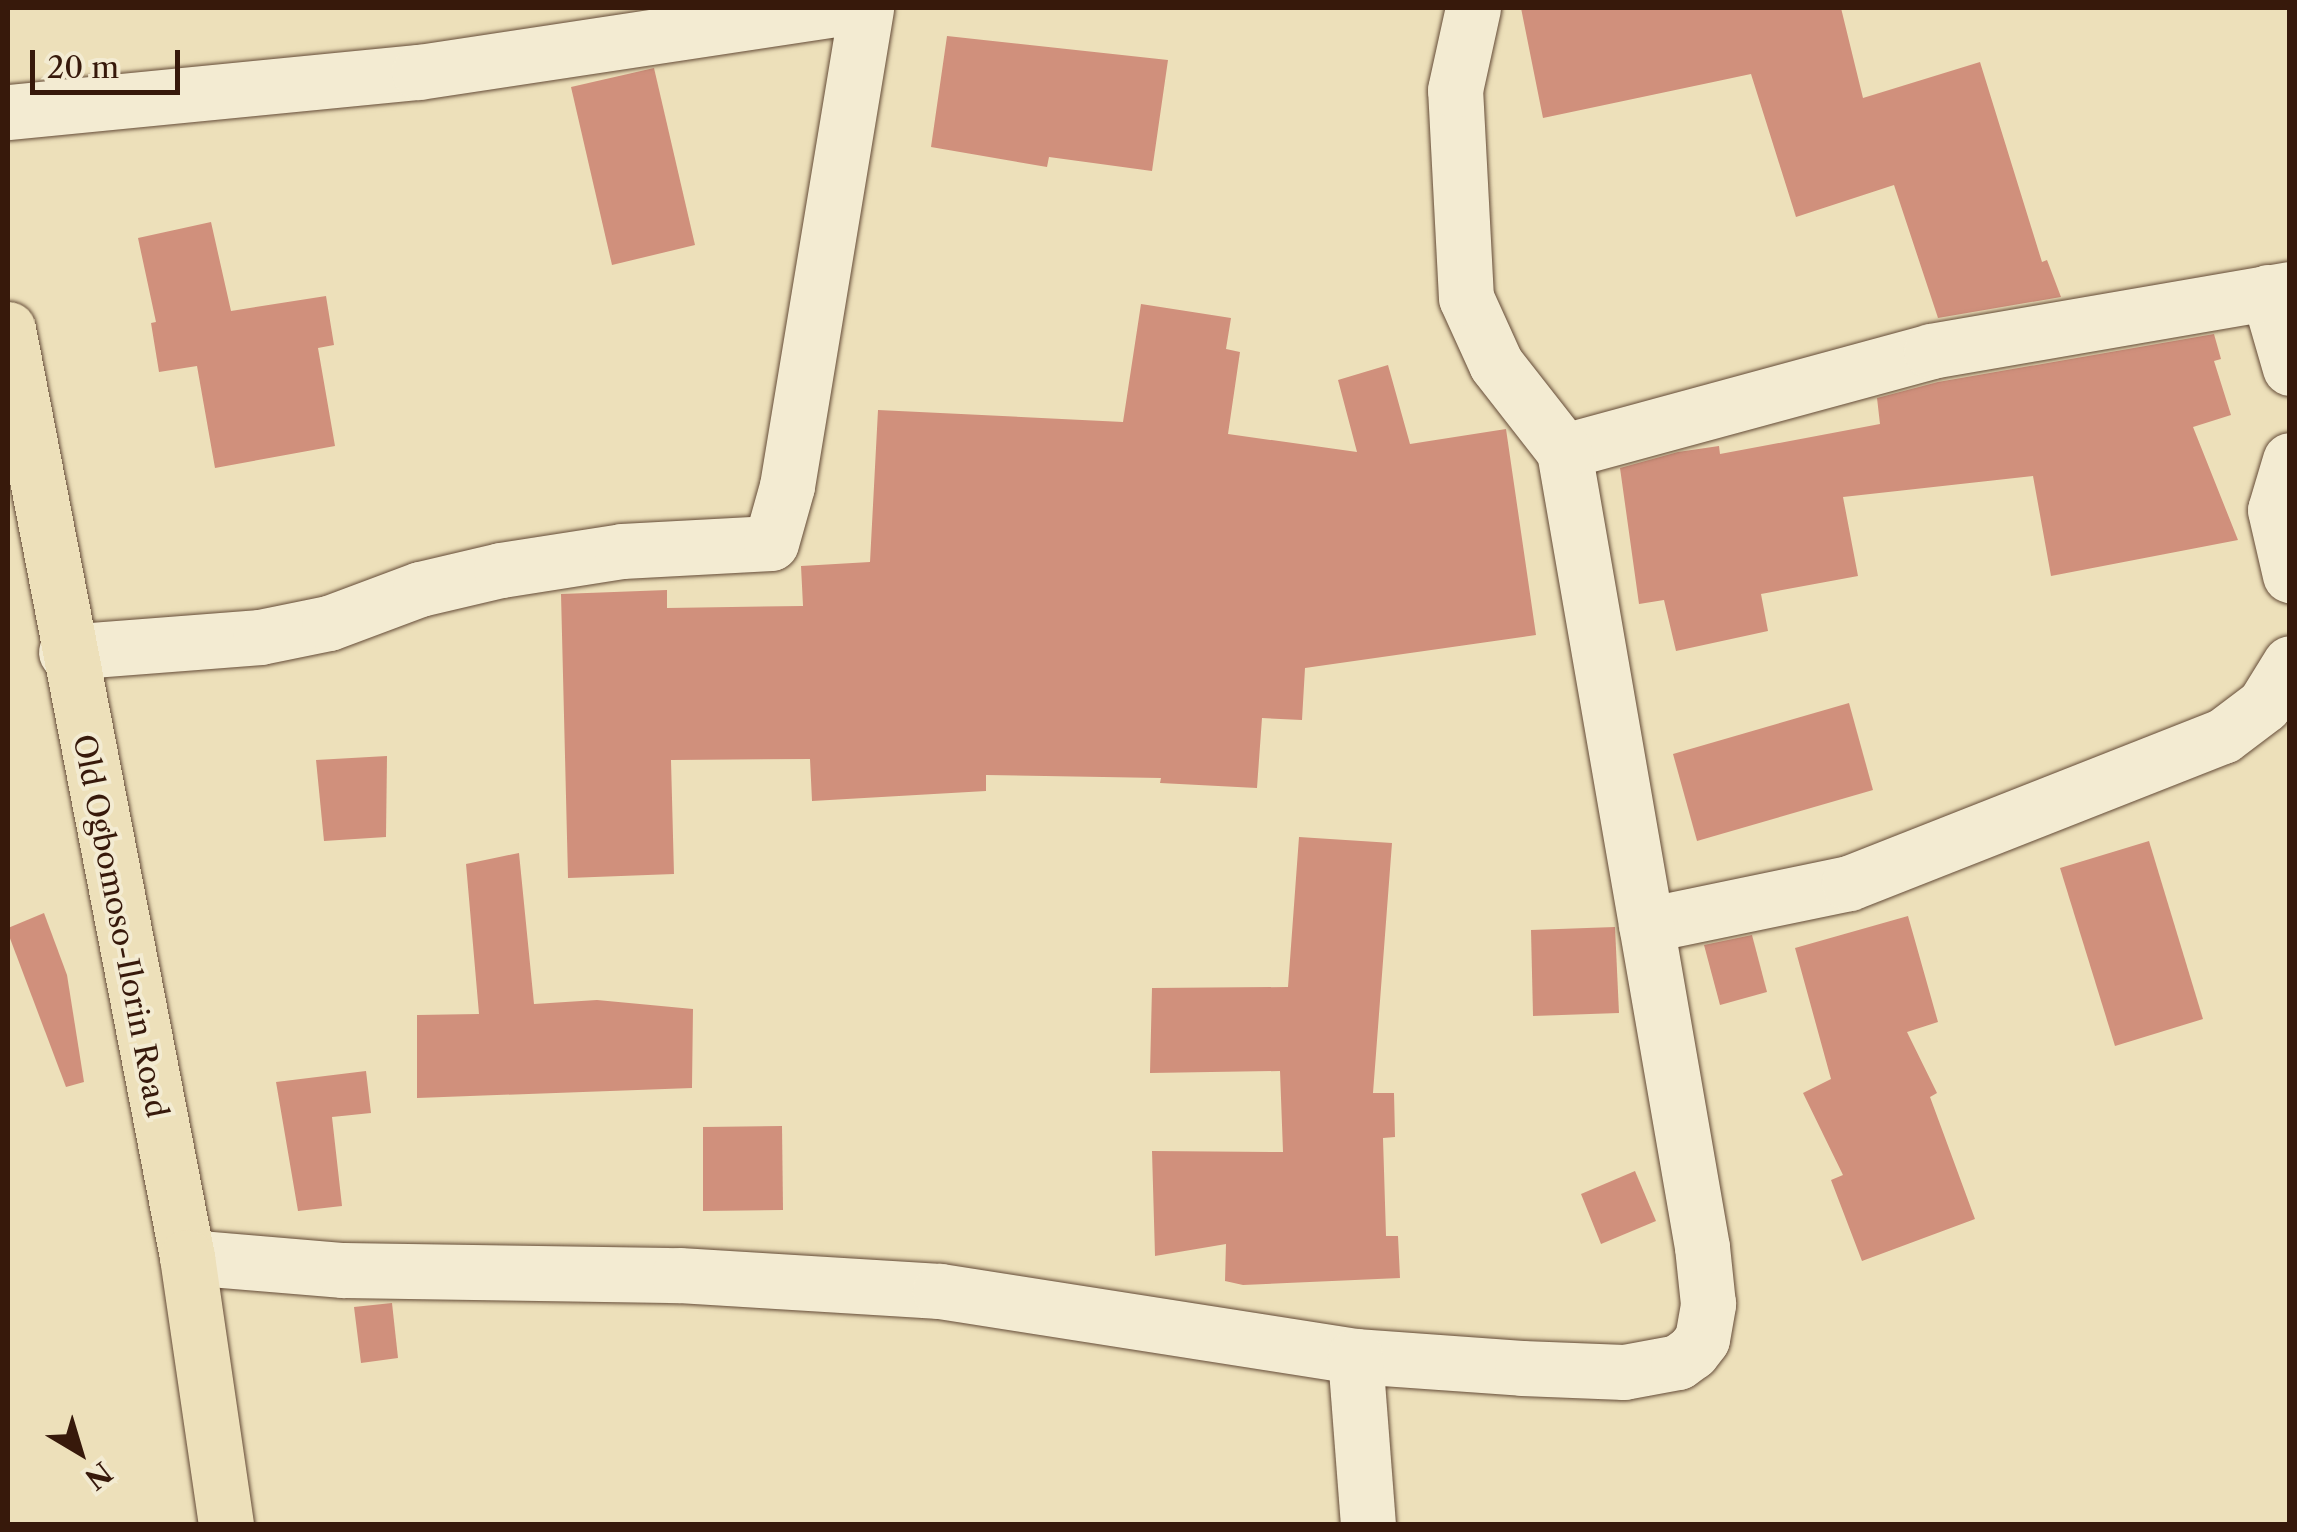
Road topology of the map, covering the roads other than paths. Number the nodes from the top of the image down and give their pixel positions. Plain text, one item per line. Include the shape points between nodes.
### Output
1 (841, 8) edge
2 (866, 8) edge
3 (1473, 8) edge
4 (8, 112) edge
5 (2279, 291) edge
6 (8, 329) edge
7 (2290, 368) edge
8 (17, 434) edge
9 (1564, 451) junction
10 (2290, 460) edge
11 (2290, 575) edge
12 (66, 652) junction
13 (2290, 664) edge
14 (1646, 925) junction
15 (187, 1258) junction
16 (1355, 1356) junction
17 (226, 1524) edge
18 (1368, 1524) edge

1 - 4 street via 420,72
2 - 12 street via 787,486 770,543 622,552 502,570 260,637
3 - 9 street via 1455,90 1466,298 1496,364
5 - 7 street
5 - 9 street via 1931,351
6 - 8 highway, Old Ogbomoso-Ilorin Road
8 - 12 highway, Old Ogbomoso-Ilorin Road
9 - 14 street
10 - 11 street via 2275,510
12 - 15 highway, Old Ogbomoso-Ilorin Road
13 - 14 street via 2264,705 2223,736 1849,883
14 - 16 street via 1702,1247 1708,1304 1702,1339 1678,1362 1624,1372
15 - 16 street via 343,1270 678,1275 940,1292
15 - 17 highway, Old Ogbomoso-Ilorin Road
16 - 18 street

